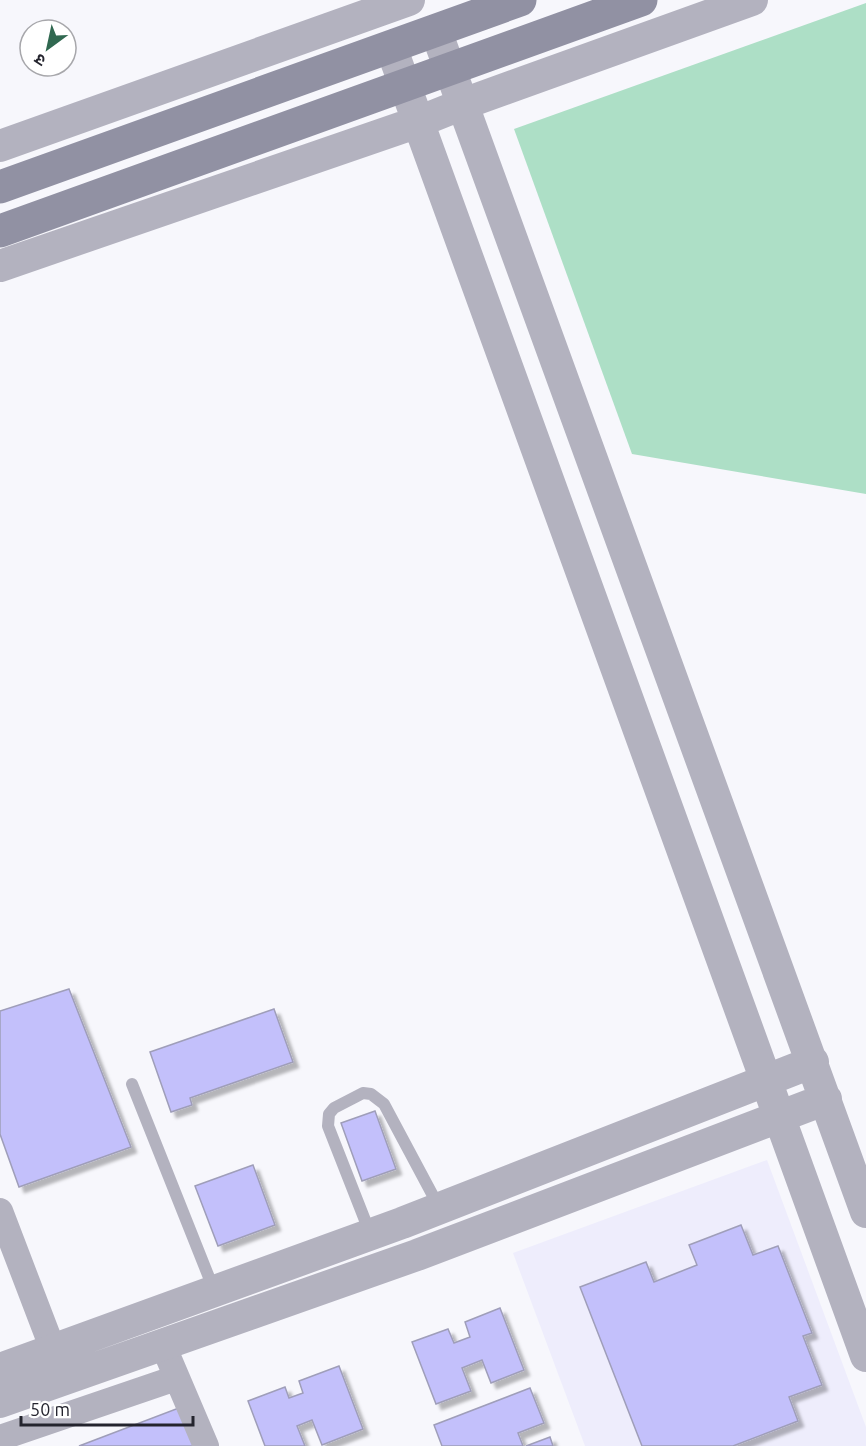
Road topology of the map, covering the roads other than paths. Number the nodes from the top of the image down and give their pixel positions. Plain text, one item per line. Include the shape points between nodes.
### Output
1 (409, 0) edge
2 (520, 0) edge
3 (641, 0) edge
4 (752, 0) edge
5 (436, 31) junction
6 (391, 47) junction
7 (450, 69) junction
8 (405, 84) junction
9 (463, 104) junction
10 (418, 122) junction
11 (0, 146) edge
12 (0, 187) edge
13 (0, 231) edge
14 (0, 266) edge
15 (813, 1062) junction
16 (766, 1080) junction
17 (132, 1084) dead end
18 (826, 1099) junction
19 (779, 1116) junction
20 (440, 1208) junction
21 (0, 1211) edge
22 (866, 1212) edge
23 (371, 1234) junction
24 (215, 1291) junction
25 (163, 1345) junction
26 (53, 1350) junction
27 (866, 1356) edge
28 (0, 1369) edge
29 (176, 1378) junction
30 (65, 1380) junction
31 (0, 1402) edge
32 (0, 1438) edge
33 (206, 1446) edge

1 - 11 street via 358,14
2 - 5 main road
3 - 7 main road
4 - 9 street
5 - 6 main road
5 - 7 street
6 - 8 street
6 - 12 main road
7 - 8 main road
7 - 9 street
8 - 10 street
8 - 13 main road
9 - 10 street
9 - 15 street
10 - 14 street
10 - 16 street
15 - 16 street
15 - 18 street
16 - 19 street
16 - 20 street
17 - 24 lane
18 - 19 street
18 - 22 street
19 - 25 street via 417,1255
19 - 27 street
20 - 23 street
20 - 23 lane via 384,1104 363,1093 334,1108 328,1126
21 - 26 street
23 - 24 street
24 - 26 street
25 - 29 street
25 - 30 street
26 - 28 street
26 - 30 street
29 - 32 street
29 - 33 street
30 - 31 street

